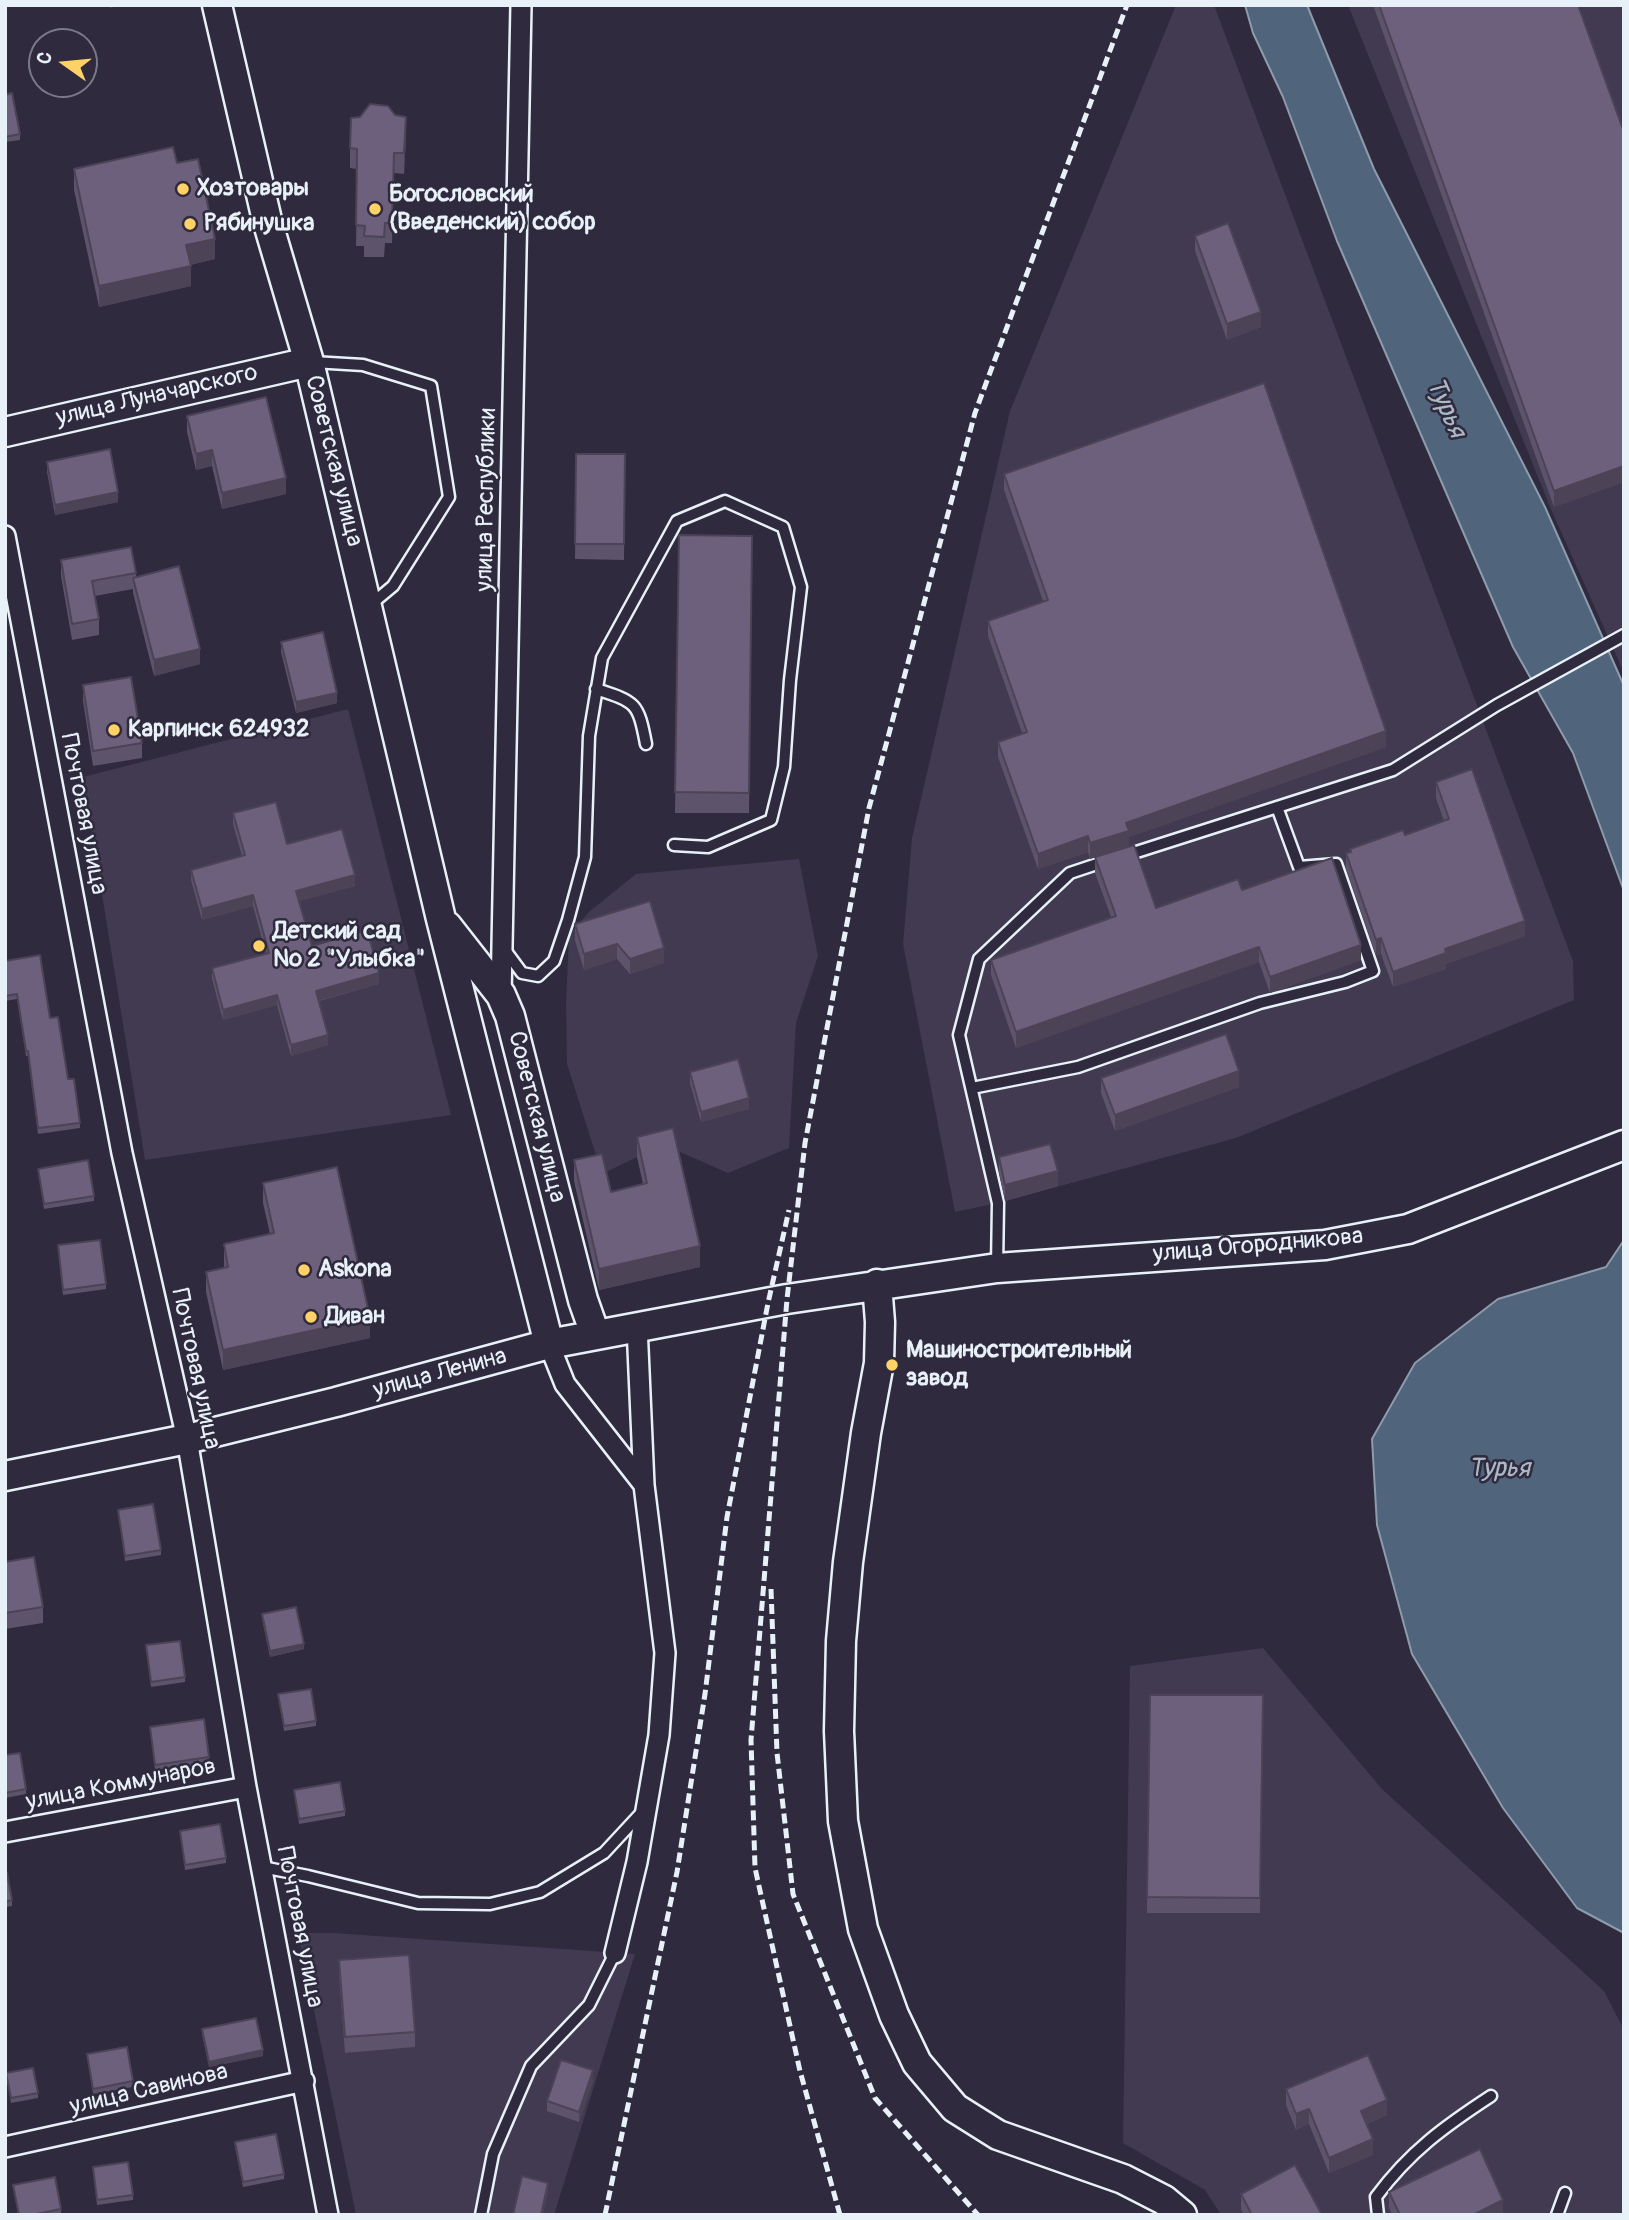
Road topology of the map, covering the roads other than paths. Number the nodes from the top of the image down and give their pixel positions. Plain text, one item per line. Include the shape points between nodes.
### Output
1 (217, 5) edge
2 (521, 5) edge
3 (309, 362) junction
4 (5, 432) edge
5 (5, 536) edge
6 (369, 607) junction
7 (1624, 635) edge
8 (596, 689) junction
9 (646, 744) dead end
10 (1277, 807) junction
11 (674, 845) dead end
12 (441, 919) junction
13 (503, 947) junction
14 (501, 995) junction
15 (972, 1088) junction
16 (1624, 1145) edge
17 (997, 1268) junction
18 (877, 1284) junction
19 (637, 1326) junction
20 (595, 1334) junction
21 (549, 1344) junction
22 (187, 1438) junction
23 (5, 1476) edge
24 (644, 1485) junction
25 (246, 1787) junction
26 (646, 1808) junction
27 (5, 1832) edge
28 (262, 1867) junction
29 (615, 1953) joint
30 (304, 2081) junction
31 (1491, 2096) dead end
32 (5, 2147) edge
33 (1565, 2193) dead end
34 (328, 2215) edge
35 (481, 2215) edge
36 (1182, 2215) edge
37 (1378, 2215) edge
38 (1557, 2215) edge

1 - 3 street, Советская улица via 267,220
2 - 13 street, улица Республики
3 - 4 street, улица Луначарского
3 - 6 street, Советская улица
3 - 6 lane via 363,365 431,386 449,497 393,586
5 - 22 street, Почтовая улица via 122,1153
6 - 12 street, Советская улица
7 - 10 lane via 1497,705 1393,770
8 - 9 lane via 629,700 641,718
8 - 11 lane via 601,658 677,521 725,501 783,527 801,587 784,767 771,820 708,847
8 - 13 lane via 589,736 585,858 554,961 538,976 522,973
10 - 15 lane via 1070,873 979,959 959,1035
10 - 15 lane via 1299,867 1336,864 1373,971 1260,1003 1078,1066
12 - 14 street, Советская улица
12 - 21 street, Советская улица
13 - 14 street, улица Республики
14 - 20 street, Советская улица
15 - 17 lane via 998,1203
16 - 17 street, улица Огородникова via 1408,1229 1325,1245
17 - 18 street, улица Огородникова
18 - 19 street, улица Ленина
18 - 36 street via 879,1363 848,1562 838,1731 843,1821 863,1929 917,2063 955,2108 998,2135 1123,2179
19 - 20 street, улица Ленина
19 - 24 street
20 - 21 street, улица Ленина
21 - 22 street, улица Ленина
21 - 24 street via 565,1384
22 - 23 street, улица Ленина
22 - 25 street, Почтовая улица
24 - 26 street via 665,1653 659,1735
25 - 27 street, улица Коммунаров
25 - 28 street, Почтовая улица
26 - 28 lane via 604,1853 540,1892 490,1904 418,1903
26 - 29 street
28 - 30 street, Почтовая улица
29 - 35 lane via 589,2005 531,2066 493,2154
30 - 32 street, улица Савинова
30 - 34 street, Почтовая улица
31 - 37 lane via 1443,2128 1397,2168 1376,2197
33 - 38 lane

